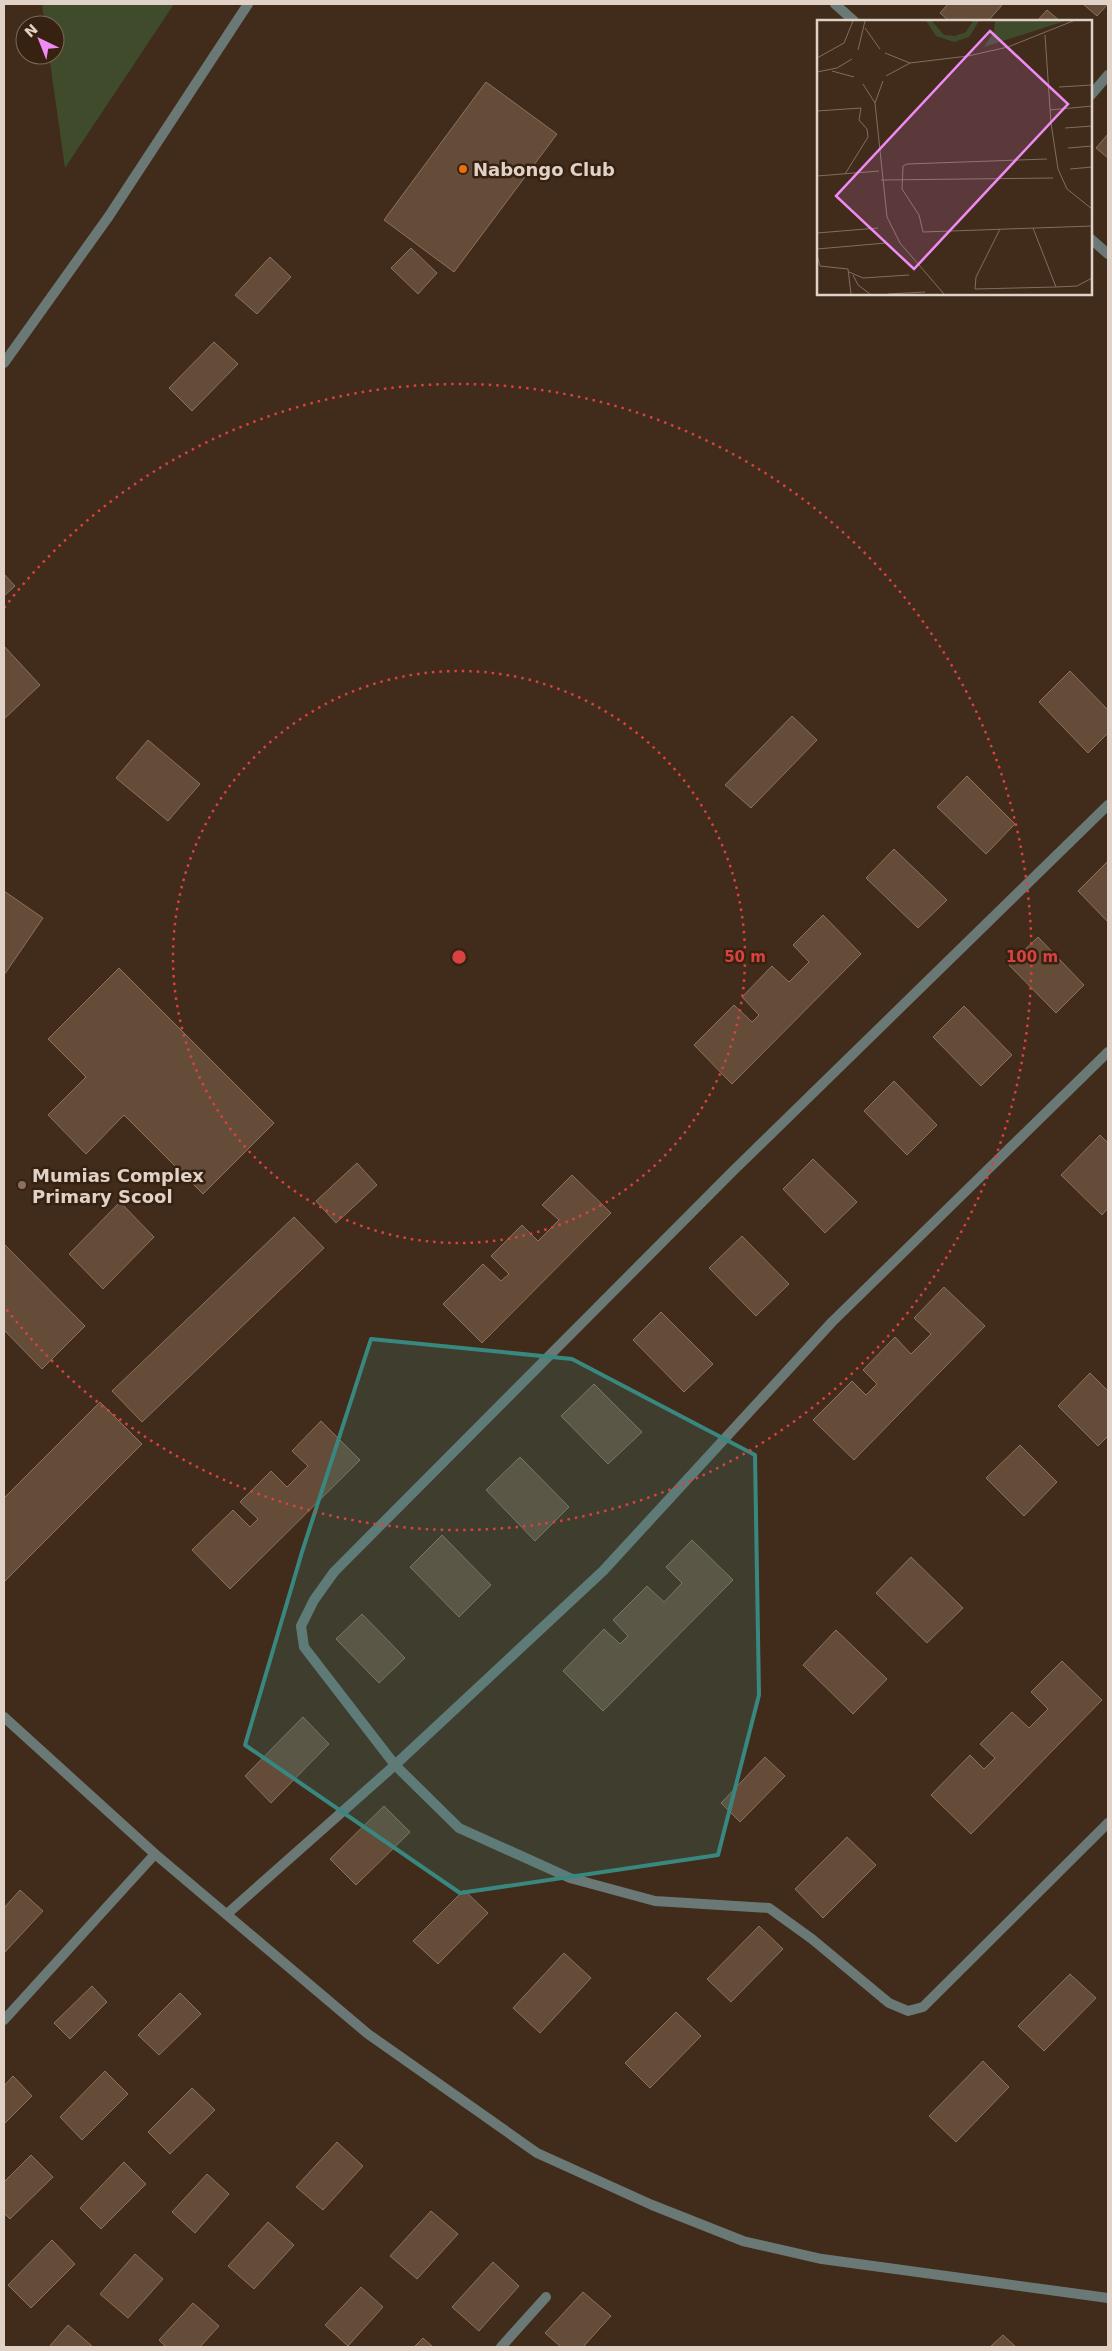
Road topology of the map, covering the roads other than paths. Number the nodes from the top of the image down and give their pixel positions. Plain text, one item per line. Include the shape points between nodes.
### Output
1 (248, 4) edge
2 (835, 4) edge
3 (853, 20) edge
4 (1108, 75) edge
5 (1092, 94) edge
6 (1092, 240) edge
7 (1108, 254) edge
8 (4, 363) edge
9 (1108, 805) edge
10 (1108, 1052) edge
11 (4, 1716) edge
12 (396, 1765) junction
13 (1108, 1822) edge
14 (155, 1854) junction
15 (227, 1914) junction
16 (4, 2020) edge
17 (546, 2297) dead end
18 (1108, 2298) edge
19 (501, 2347) edge

1 - 8 street via 109,216
2 - 3 street
4 - 5 street
6 - 7 street
9 - 12 street via 719,1186 334,1572 300,1626 304,1647
10 - 12 street via 832,1322 603,1572
11 - 14 street
12 - 13 street via 459,1828 570,1878 655,1901 768,1908 812,1939 889,2004 908,2011 922,2007
12 - 15 street
14 - 15 street
14 - 16 street
15 - 18 street via 368,2034 537,2153 652,2204 743,2241 822,2259
17 - 19 street

